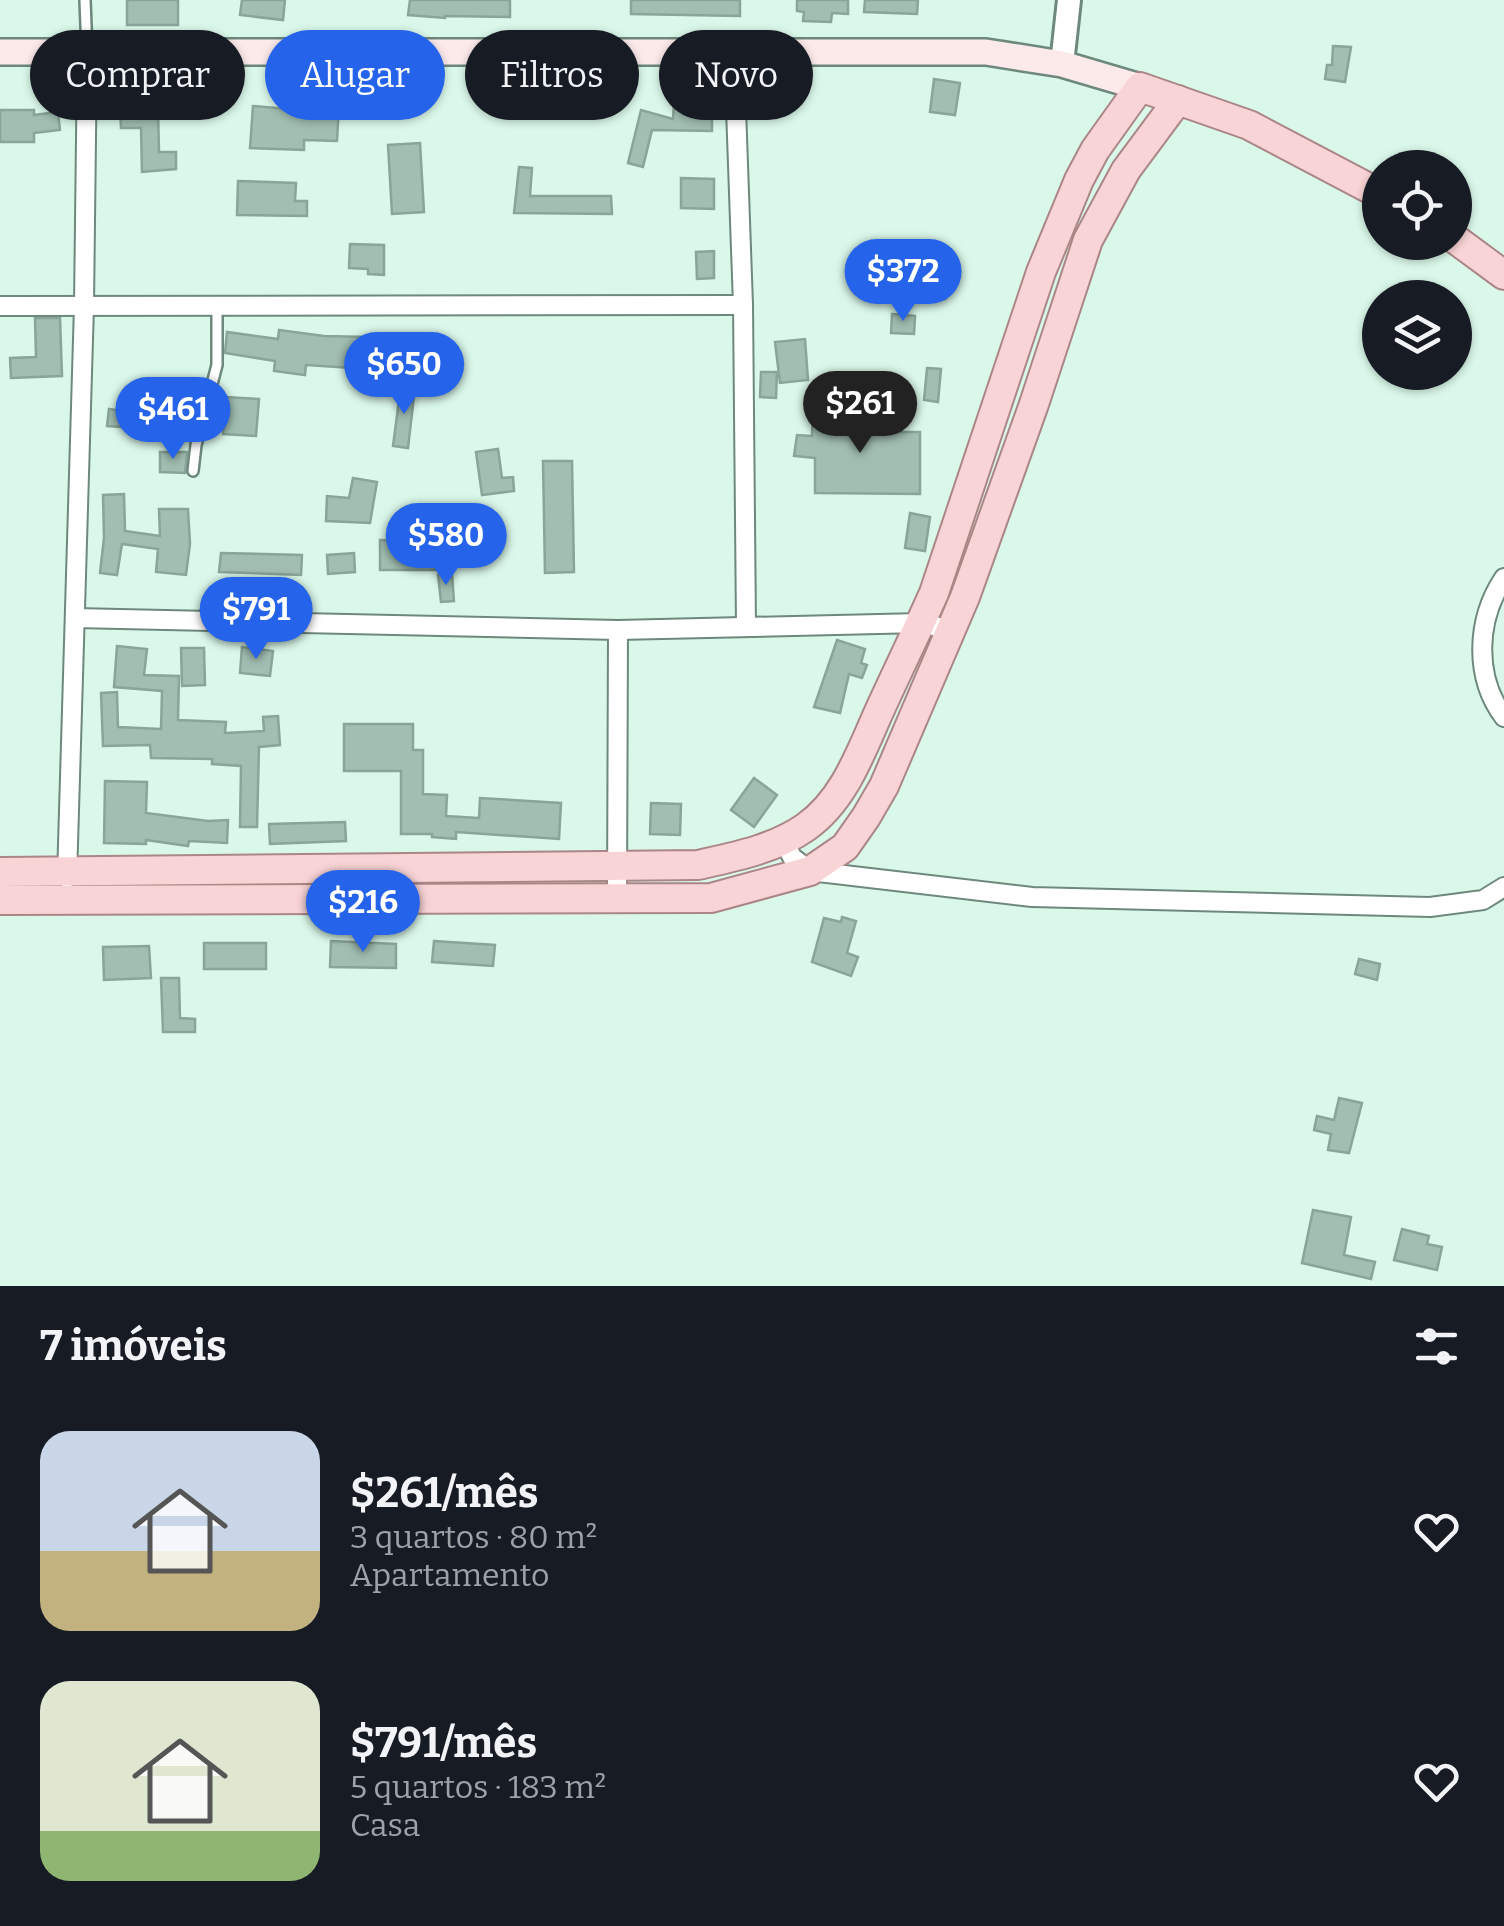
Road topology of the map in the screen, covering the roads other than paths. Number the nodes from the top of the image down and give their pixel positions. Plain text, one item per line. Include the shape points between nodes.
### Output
1 (85, 0) edge
2 (1069, 0) edge
3 (87, 30) edge
4 (0, 52) edge
5 (659, 52) edge
6 (813, 52) edge
7 (30, 53) edge
8 (245, 54) edge
9 (1062, 64) junction
10 (1140, 87) junction
11 (1178, 100) junction
12 (87, 120) edge
13 (736, 120) edge
14 (1362, 185) edge
15 (1472, 251) edge
16 (1504, 275) edge
17 (216, 305) junction
18 (743, 305) junction
19 (0, 306) edge
20 (84, 306) junction
21 (194, 471) dead end
22 (1504, 578) edge
23 (75, 618) junction
24 (920, 623) junction
25 (746, 627) junction
26 (618, 630) junction
27 (951, 630) junction
28 (1504, 718) edge
29 (783, 839) junction
30 (615, 866) junction
31 (290, 870) junction
32 (810, 871) junction
33 (0, 872) edge
34 (67, 886) junction
35 (1504, 886) edge
36 (616, 898) junction
37 (292, 899) junction
38 (0, 900) edge
39 (1483, 900) junction
40 (1504, 906) edge

1 - 3 lane
2 - 9 street
4 - 7 main road
5 - 8 main road
6 - 9 main road via 986,52
9 - 10 main road
10 - 11 main road
10 - 24 main road via 1079,180 1041,272
11 - 14 main road via 1249,125
11 - 27 main road via 1126,170 1088,240
12 - 20 street
13 - 18 street
15 - 16 main road
17 - 18 street
17 - 20 street
17 - 21 lane via 217,365
18 - 25 street
19 - 20 street
20 - 23 street
22 - 28 street via 1482,631 1482,669
23 - 26 street
23 - 34 street
24 - 25 street
24 - 27 street
24 - 29 main road via 832,804
25 - 26 street
26 - 30 street
27 - 32 main road via 866,817 845,847
29 - 30 main road via 698,865
29 - 32 street
30 - 31 main road
30 - 36 street
31 - 34 main road
31 - 37 main road
32 - 36 main road via 710,898
32 - 39 street via 1032,897 1430,907
33 - 34 main road
34 - 37 main road
34 - 38 main road
35 - 39 street
36 - 37 main road
39 - 40 street

